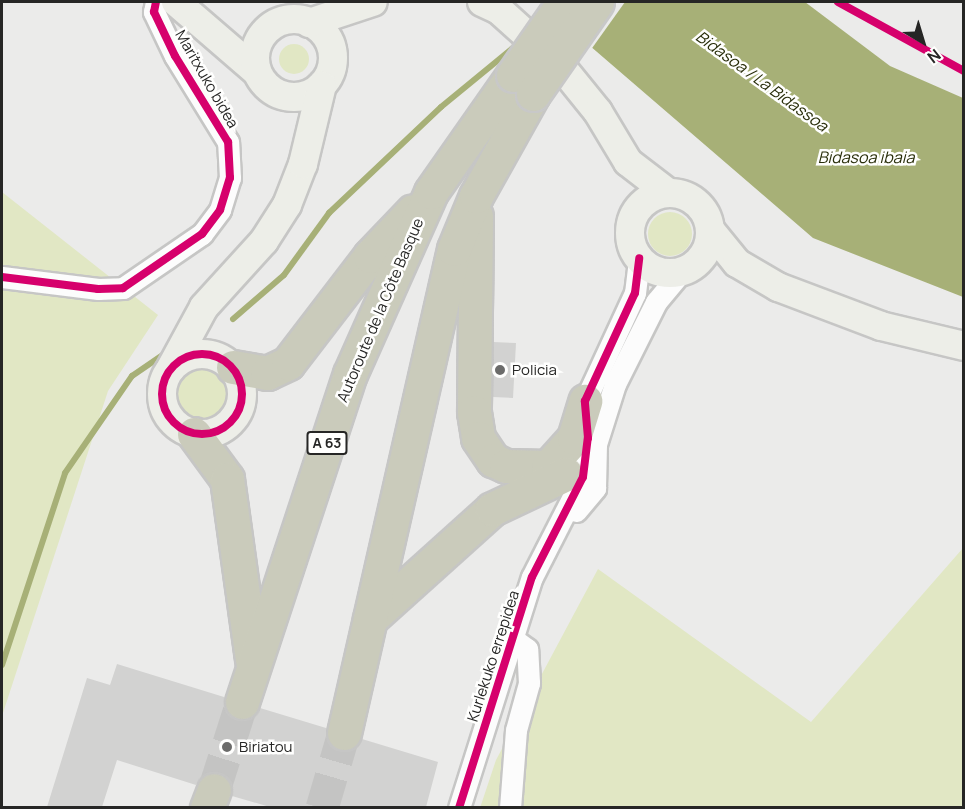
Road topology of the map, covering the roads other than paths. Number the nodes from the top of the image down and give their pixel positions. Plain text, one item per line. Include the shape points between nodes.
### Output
1 (156, 2) edge
2 (176, 2) edge
3 (374, 2) edge
4 (482, 2) edge
5 (564, 2) edge
6 (597, 2) edge
7 (309, 22) junction
8 (203, 24) junction
9 (268, 28) junction
10 (332, 51) junction
11 (257, 72) junction
12 (322, 85) junction
13 (523, 85) junction
14 (283, 96) junction
15 (308, 142) junction
16 (628, 162) junction
17 (431, 192) junction
18 (667, 192) junction
19 (476, 196) junction
20 (633, 217) junction
21 (711, 231) junction
22 (639, 258) junction
23 (687, 269) junction
24 (748, 272) junction
25 (2, 277) edge
26 (219, 289) junction
27 (963, 346) edge
28 (229, 364) junction
29 (171, 368) junction
30 (585, 401) junction
31 (194, 434) junction
32 (590, 451) junction
33 (370, 619) junction
34 (513, 639) junction
35 (253, 665) junction
36 (242, 702) tunnel mouth
37 (344, 733) tunnel mouth
38 (459, 807) edge
39 (510, 807) edge

1 - 25 street, Maritxuko bidea via 154,12 175,56 228,142 230,178 220,210 202,234 123,288 98,289
2 - 8 main road
3 - 7 main road
3 - 10 main road
4 - 16 main road via 499,10 574,80
5 - 13 highway, A 63, bridge
6 - 13 highway, A 63, bridge
7 - 9 main road via 288,20
7 - 10 main road via 320,29
8 - 9 main road
8 - 11 main road
9 - 11 main road via 256,48
10 - 12 main road via 331,69
11 - 14 main road via 267,87
12 - 14 main road via 308,94
12 - 15 main road
13 - 17 highway, Autoroute de la Côte Basque / A 63
13 - 19 highway, A 63
14 - 15 main road
15 - 26 main road via 296,184 277,223
16 - 18 main road
16 - 20 main road
17 - 28 highway via 370,256 288,363 267,373
17 - 35 highway, Autoroute de la Côte Basque / A 63 via 350,374
18 - 20 main road via 647,200
18 - 21 main road via 697,202
19 - 30 highway via 474,412 478,438 493,459 506,466 548,467 574,438
19 - 33 highway, A 63 via 454,249
20 - 22 main road via 631,238
21 - 23 main road via 707,250
21 - 24 main road
22 - 23 main road via 658,271
22 - 30 street via 635,293
23 - 24 main road
23 - 32 street via 656,302 615,384
24 - 27 main road via 845,314
26 - 28 main road via 212,327
26 - 29 main road via 191,326
28 - 29 main road via 191,355
28 - 31 main road via 243,390 238,414 219,431
29 - 31 main road via 163,386 164,406 177,426
30 - 32 street
31 - 35 highway via 210,449 227,479
32 - 33 highway via 557,482 492,509
32 - 34 street, Kurlekuko errepidea via 565,518 532,577
33 - 37 highway, A 63
34 - 38 street, Kurlekuko errepidea
34 - 39 street via 527,649 529,683 516,730
35 - 36 highway, Autoroute de la Côte Basque / A 63

